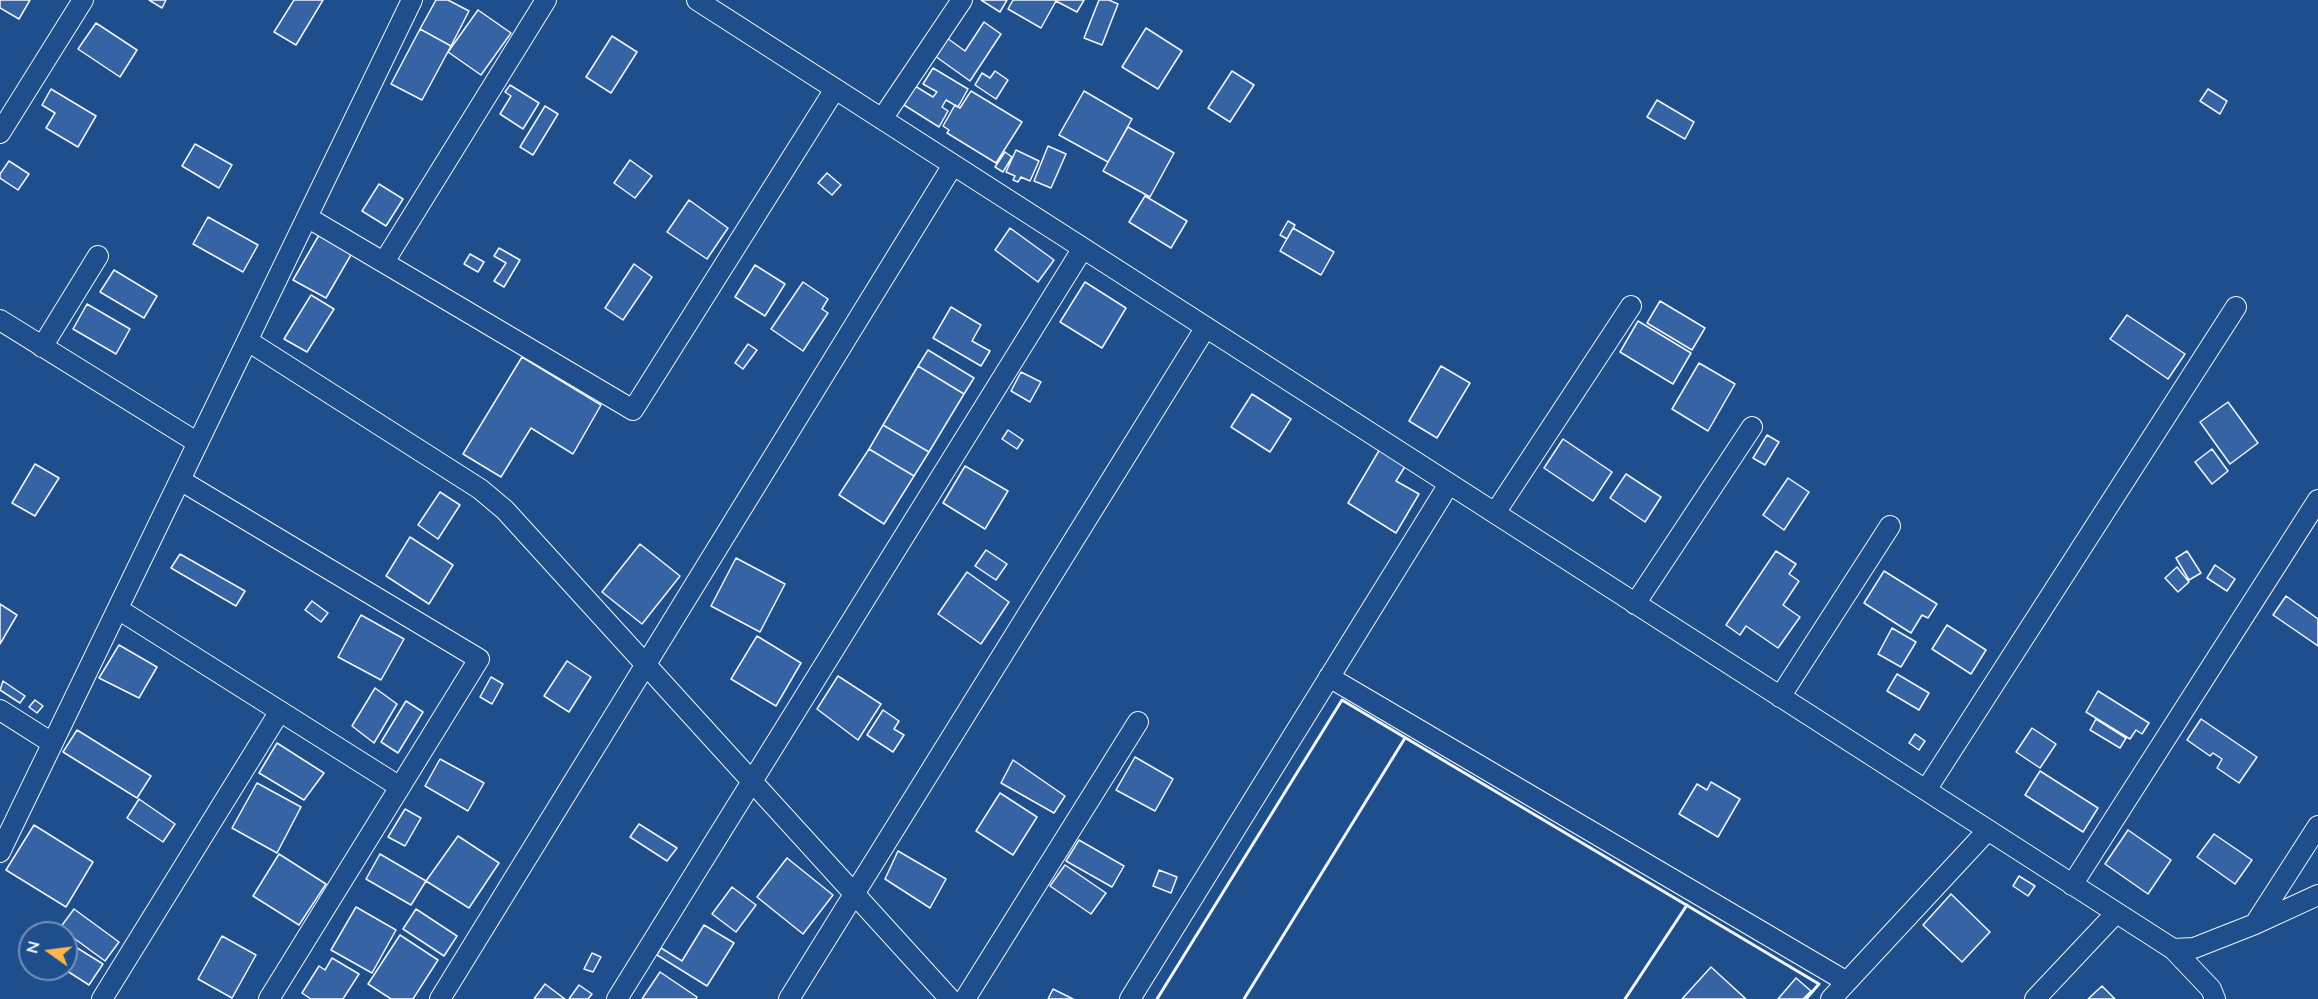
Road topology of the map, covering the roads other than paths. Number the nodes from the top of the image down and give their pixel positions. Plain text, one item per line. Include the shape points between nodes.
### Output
1 (83, 0) edge
2 (412, 0) edge
3 (546, 0) edge
4 (697, 0) edge
5 (962, 0) edge
6 (835, 89) junction
7 (882, 119) junction
8 (0, 133) edge
9 (953, 165) junction
10 (308, 217) junction
11 (1083, 248) junction
12 (98, 256) dead end
13 (384, 262) junction
14 (1631, 306) dead end
15 (2236, 306) dead end
16 (0, 320) edge
17 (1206, 327) junction
18 (248, 341) junction
19 (42, 347) junction
20 (1752, 427) dead end
21 (198, 443) junction
22 (180, 480) junction
23 (1449, 484) junction
24 (2318, 500) edge
25 (1495, 513) junction
26 (1890, 526) dead end
27 (1635, 604) junction
28 (118, 609) junction
29 (645, 664) junction
30 (1329, 677) junction
31 (1780, 697) junction
32 (0, 710) edge
33 (280, 711) junction
34 (1138, 722) dead end
35 (52, 743) junction
36 (752, 782) junction
37 (400, 787) junction
38 (1926, 790) junction
39 (2318, 826) edge
40 (1988, 830) junction
41 (0, 852) edge
42 (2072, 885) junction
43 (855, 893) junction
44 (2318, 895) edge
45 (2116, 913) junction
46 (2255, 924) junction
47 (2173, 949) junction
48 (1847, 982) junction
49 (102, 999) edge
50 (269, 999) edge
51 (440, 999) edge
52 (617, 999) edge
53 (789, 999) edge
54 (950, 999) edge
55 (965, 999) edge
56 (1130, 999) edge
57 (1831, 999) edge
58 (2035, 999) edge
59 (2214, 999) edge

1 - 8 street
2 - 10 street
3 - 13 street
4 - 6 street
5 - 7 street
6 - 7 street
6 - 13 street via 633,410
7 - 9 street
9 - 11 street
9 - 29 street
10 - 13 street
10 - 18 street
11 - 17 street
11 - 36 street
12 - 19 street
14 - 25 street
15 - 38 street
16 - 19 street
17 - 23 street
17 - 43 street
18 - 21 street
18 - 29 street via 480,489 506,510
19 - 21 street
20 - 27 street
21 - 22 street
22 - 28 street
22 - 37 street via 479,659
23 - 25 street
23 - 30 street
24 - 42 street
25 - 27 street
26 - 31 street
27 - 31 street
28 - 33 street
28 - 35 street
29 - 36 street
29 - 51 street
30 - 48 street
30 - 56 street
31 - 38 street
32 - 35 street
33 - 37 street
33 - 49 street
34 - 55 street
35 - 41 street
36 - 43 street
36 - 52 street
37 - 50 street
38 - 40 street
39 - 46 street
40 - 42 street
40 - 48 street
42 - 45 street
43 - 53 street
43 - 54 street
44 - 46 street
45 - 47 street
45 - 58 street
46 - 47 street via 2194,948
47 - 59 street via 2211,989
48 - 57 street

